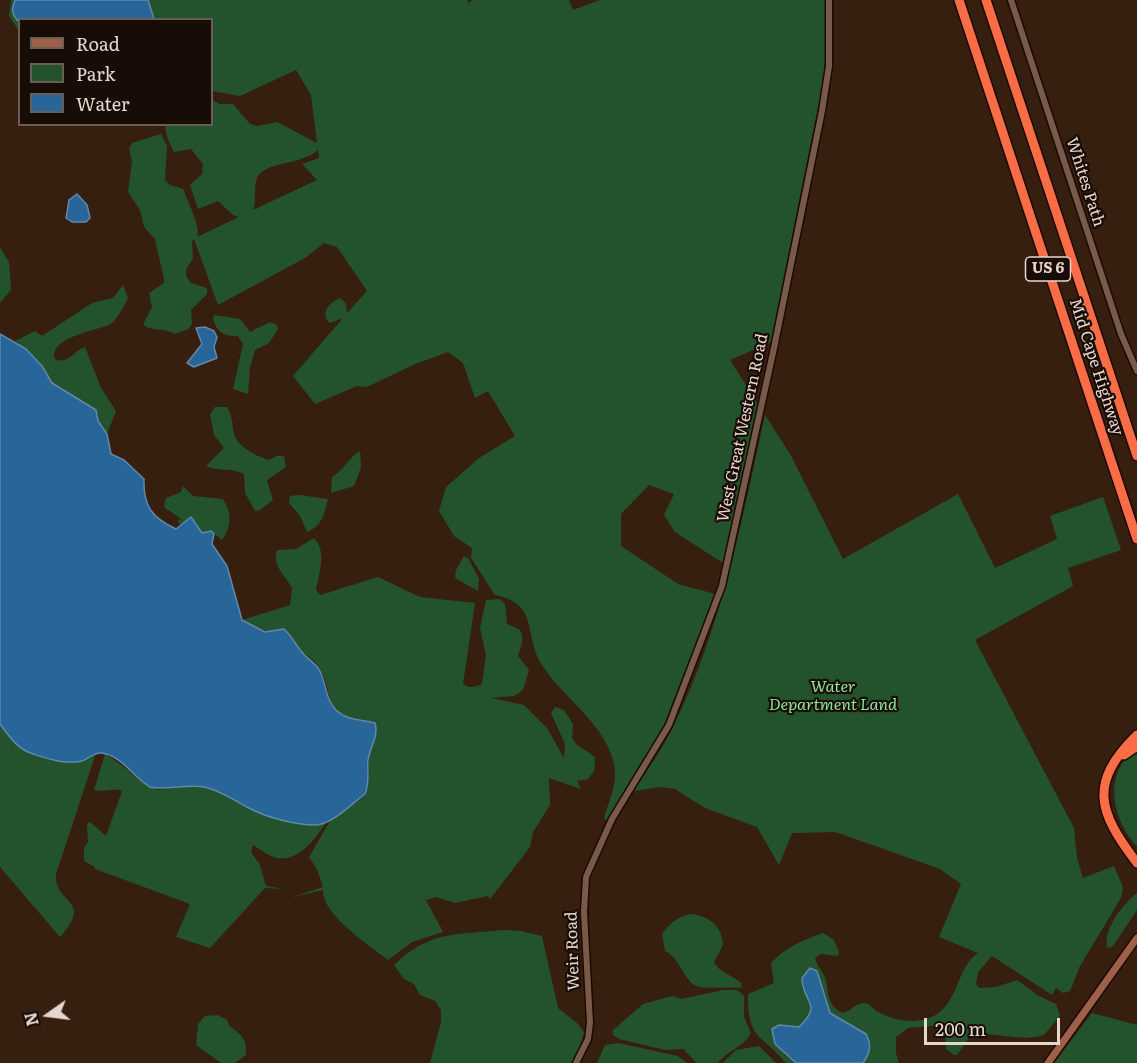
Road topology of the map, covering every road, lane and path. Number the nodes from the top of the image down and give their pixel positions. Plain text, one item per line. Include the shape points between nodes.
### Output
1 (829, 0) edge
2 (959, 0) edge
3 (986, 0) edge
4 (1011, 0) edge
5 (1137, 371) edge
6 (1137, 456) edge
7 (1137, 539) edge
8 (1137, 735) edge
9 (1137, 746) edge
10 (603, 838) joint
11 (1137, 851) edge
12 (1137, 863) edge
13 (1137, 939) edge
14 (576, 1063) edge
15 (1048, 1063) edge

1 - 10 street, West Great Western Road via 829,66 822,111 725,573 669,725
2 - 7 highway, Mid Cape Highway / US 6
3 - 6 highway, Mid Cape Highway / US 6
4 - 5 street, Whites Path
8 - 12 highway via 1112,763 1104,792 1113,828
9 - 11 highway via 1118,763 1110,793 1116,822
10 - 14 street, Weir Road via 585,886 590,1023
13 - 15 main road

